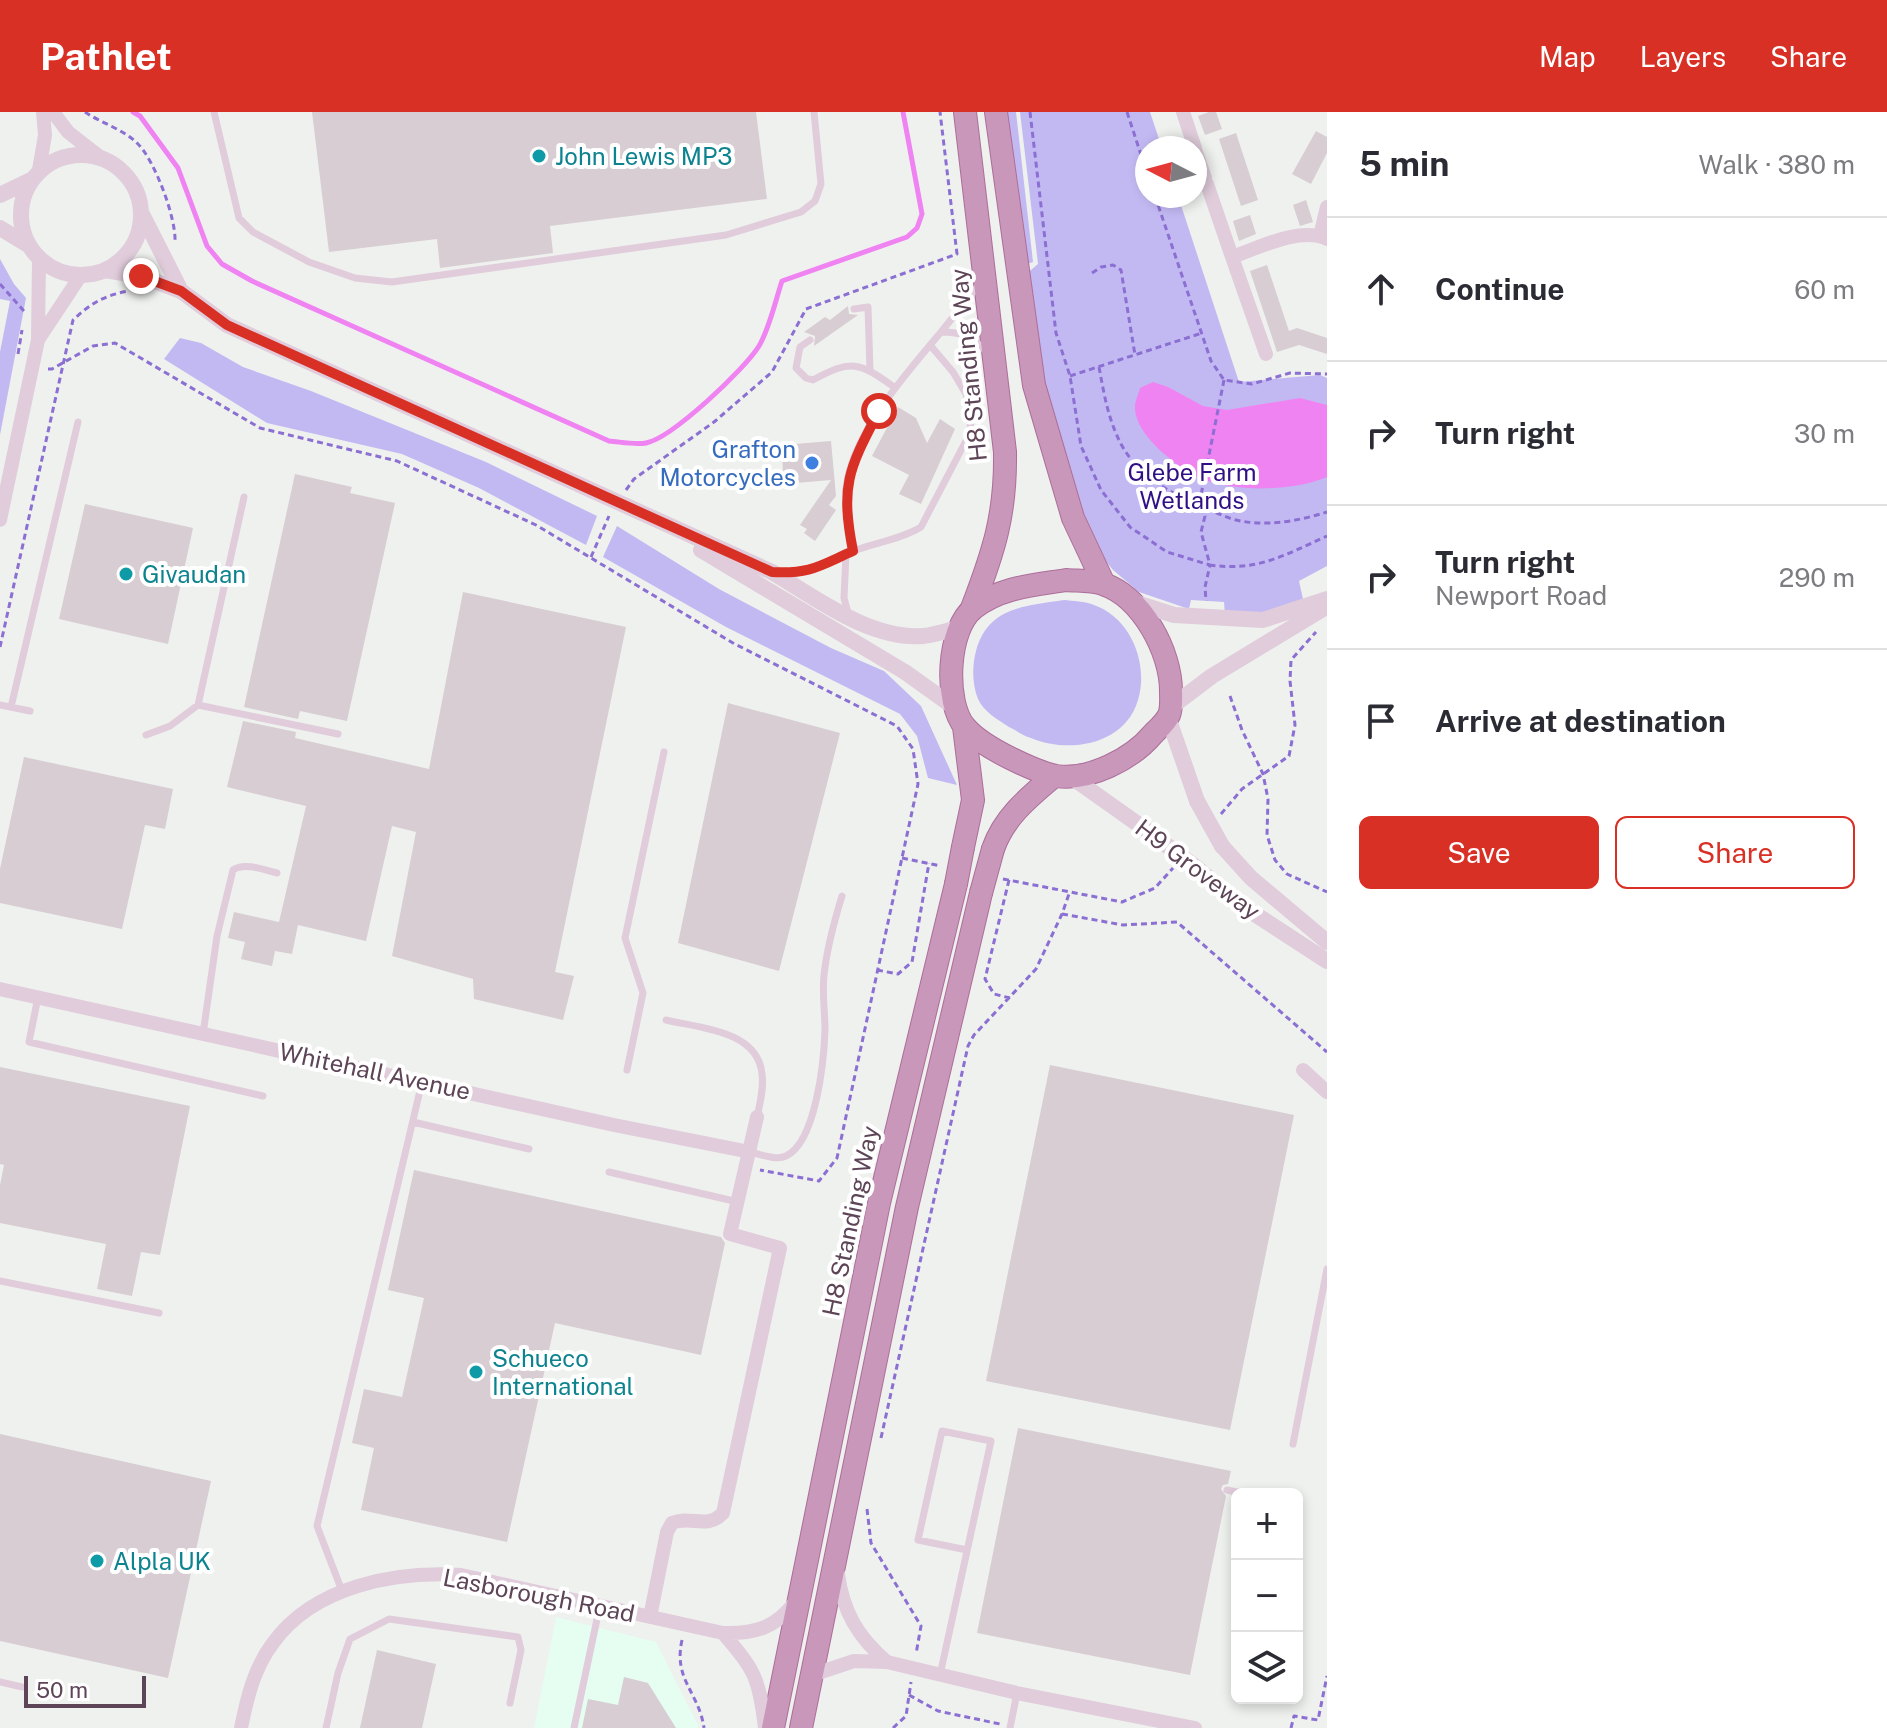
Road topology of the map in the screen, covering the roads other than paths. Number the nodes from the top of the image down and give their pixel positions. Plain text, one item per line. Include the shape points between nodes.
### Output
1 (43, 112) edge
2 (53, 112) edge
3 (214, 112) edge
4 (814, 112) edge
5 (965, 112) edge
6 (996, 112) edge
7 (1183, 112) edge
8 (1191, 136) edge
9 (100, 157) junction
10 (35, 175) junction
11 (1207, 184) edge
12 (0, 195) edge
13 (1327, 207) edge
14 (141, 212) junction
15 (0, 228) edge
16 (1324, 237) edge
17 (34, 252) junction
18 (1232, 257) junction
19 (105, 270) junction
20 (81, 275) junction
21 (984, 279) junction
22 (181, 291) junction
23 (854, 309) dead end
24 (941, 332) junction
25 (38, 340) junction
26 (810, 340) dead end
27 (930, 345) junction
28 (1266, 354) dead end
29 (870, 370) junction
30 (995, 375) junction
31 (894, 387) junction
32 (78, 422) dead end
33 (8, 450) edge
34 (244, 497) dead end
35 (616, 502) junction
36 (0, 520) edge
37 (849, 552) junction
38 (772, 572) junction
39 (1104, 584) junction
40 (1327, 599) edge
41 (1128, 600) junction
42 (1327, 606) edge
43 (972, 608) junction
44 (850, 618) junction
45 (960, 628) junction
46 (0, 705) edge
47 (198, 705) junction
48 (11, 707) junction
49 (30, 711) dead end
50 (1169, 712) junction
51 (961, 719) junction
52 (338, 734) dead end
53 (146, 735) dead end
54 (664, 752) dead end
55 (1062, 776) junction
56 (277, 873) dead end
57 (842, 896) dead end
58 (1327, 942) edge
59 (1327, 961) edge
60 (0, 989) edge
61 (38, 997) junction
62 (666, 1020) dead end
63 (203, 1034) junction
64 (627, 1070) dead end
65 (1303, 1070) dead end
66 (422, 1082) junction
67 (1327, 1092) edge
68 (263, 1096) dead end
69 (757, 1117) joint
70 (413, 1122) junction
71 (529, 1149) dead end
72 (750, 1152) junction
73 (609, 1172) dead end
74 (738, 1202) junction
75 (1327, 1269) edge
76 (0, 1281) edge
77 (159, 1313) dead end
78 (1293, 1444) dead end
79 (1227, 1490) dead end
80 (1231, 1491) edge
81 (836, 1550) junction
82 (967, 1550) junction
83 (342, 1591) junction
84 (799, 1596) junction
85 (600, 1605) junction
86 (650, 1617) junction
87 (723, 1633) junction
88 (887, 1662) junction
89 (812, 1675) junction
90 (940, 1675) junction
91 (0, 1682) edge
92 (22, 1687) dead end
93 (1017, 1693) junction
94 (510, 1703) dead end
95 (1010, 1727) edge
96 (241, 1728) edge
97 (326, 1728) edge
98 (574, 1728) edge
99 (765, 1728) edge
100 (773, 1728) edge
101 (801, 1728) edge
102 (1195, 1728) edge

1 - 10 street via 45,135
2 - 9 street via 68,132
3 - 4 lane via 239,218 253,232 309,262 355,278 392,282 726,235 801,212 815,201 821,184
5 - 21 highway, H8 Standing Way
6 - 39 highway via 1034,385 1073,518
7 - 8 street
9 - 10 street via 68,155
9 - 14 street via 129,178
10 - 12 street
10 - 17 street via 20,212
11 - 18 street
13 - 16 street
14 - 19 street via 132,247
14 - 22 street
15 - 17 street
16 - 18 street via 1296,236
17 - 20 street via 66,274
17 - 25 street
18 - 28 street
19 - 20 street
19 - 22 street
20 - 25 street
21 - 24 lane
21 - 30 highway, H8 Standing Way
22 - 35 street via 227,325
23 - 29 lane via 868,307
24 - 27 lane
24 - 30 lane via 974,338 986,351
25 - 33 street
26 - 29 lane via 800,347 796,368 806,378 813,380 840,365
27 - 31 lane
27 - 37 lane via 966,394 970,433 921,527
29 - 31 lane
30 - 43 highway, H8 Standing Way via 1006,494 993,552
31 - 37 lane via 855,458 846,486
32 - 48 lane
33 - 36 street
34 - 47 lane
35 - 38 street
35 - 51 street via 886,660
37 - 38 lane via 799,573
37 - 44 lane via 844,598
38 - 44 street
39 - 41 highway
39 - 43 highway via 1066,580 1013,588
40 - 41 street via 1263,620 1174,615
41 - 50 highway via 1153,627 1167,657
42 - 50 street via 1212,676
43 - 45 highway
44 - 45 street via 874,629 921,636
45 - 51 highway via 950,678
46 - 48 lane
47 - 52 lane
47 - 53 lane via 170,726
48 - 49 lane
50 - 55 highway via 1141,748 1101,769
50 - 58 street, H9 Groveway, bridge via 1197,801 1222,846 1251,878
51 - 55 highway via 997,751
51 - 84 highway, H8 Standing Way, bridge via 973,800 879,1203
54 - 64 lane via 625,938 643,993
55 - 59 street, H9 Groveway, bridge
55 - 81 highway, bridge via 1012,815 993,849 907,1207
56 - 63 lane via 246,866 233,870
57 - 72 lane via 826,955 824,1043 809,1126 787,1156
60 - 61 street, Whitehall Avenue
61 - 63 street, Whitehall Avenue
61 - 68 lane via 29,1042
62 - 69 lane via 733,1037 751,1048 762,1072
63 - 66 street, Whitehall Avenue
65 - 67 street
66 - 70 lane
66 - 72 street, Whitehall Avenue
69 - 72 street
70 - 71 lane
70 - 83 lane via 317,1526
72 - 74 street
73 - 74 lane
74 - 86 street via 730,1234 780,1248 723,1513 705,1524 682,1519 672,1523
75 - 78 lane
76 - 77 lane
79 - 80 lane
81 - 88 street via 846,1610 856,1631
81 - 89 highway
82 - 82 lane via 991,1441 942,1431 918,1540
82 - 90 lane
83 - 85 street, Lasborough Road via 432,1573
83 - 96 street, Lasborough Road via 296,1618 272,1644 250,1686
84 - 87 street, Lasborough Road via 765,1629
84 - 100 highway, H8 Standing Way
85 - 86 street, Lasborough Road
85 - 98 lane
86 - 87 street, Lasborough Road
87 - 99 street via 750,1665 760,1688
88 - 89 street via 854,1661
88 - 90 street
89 - 101 highway
90 - 93 street
91 - 92 lane
93 - 95 lane
93 - 102 street
94 - 97 lane via 521,1650 518,1637 389,1619 350,1639

